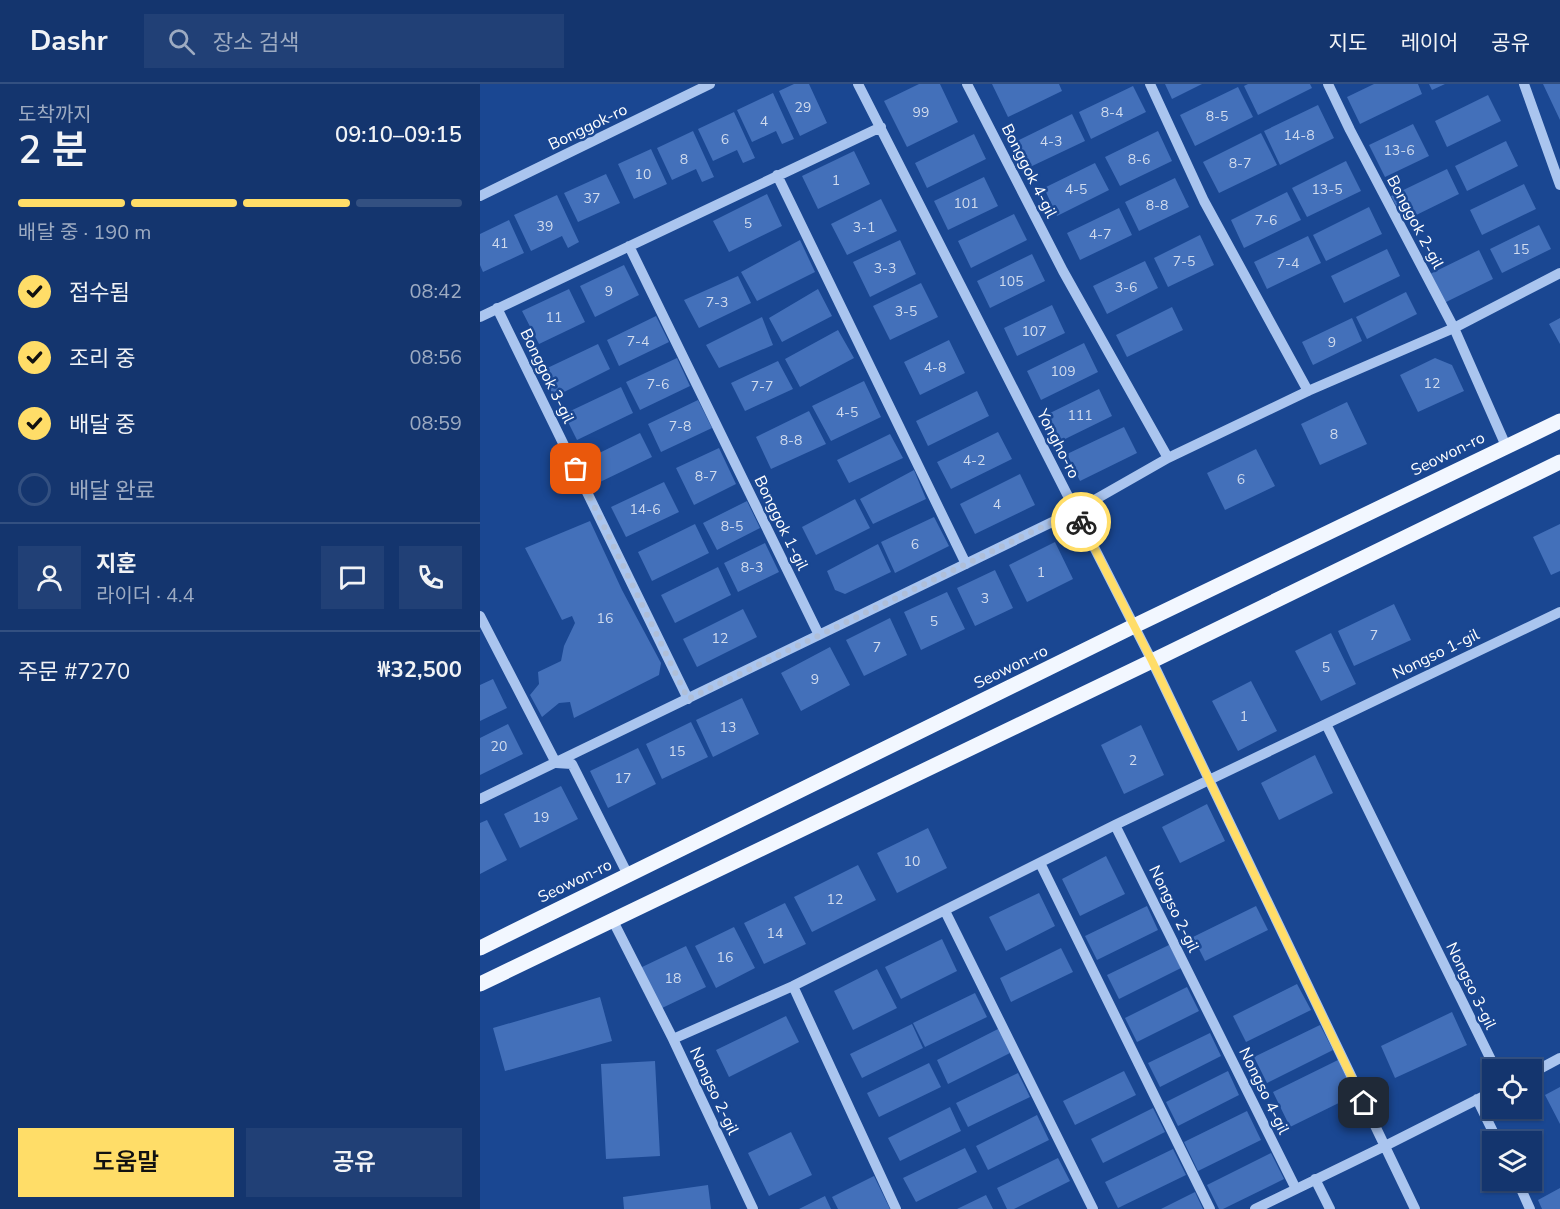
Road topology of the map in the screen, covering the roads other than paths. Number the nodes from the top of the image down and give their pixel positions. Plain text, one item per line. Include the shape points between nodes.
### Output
1 (710, 84) edge
2 (858, 84) edge
3 (968, 84) edge
4 (1150, 84) edge
5 (1328, 84) edge
6 (1524, 84) edge
7 (880, 127) junction
8 (777, 175) junction
9 (1560, 185) edge
10 (480, 196) edge
11 (629, 246) junction
12 (1560, 273) edge
13 (498, 308) junction
14 (480, 317) edge
15 (1454, 328) junction
16 (1308, 391) junction
17 (1560, 421) edge
18 (1506, 446) junction
19 (1168, 458) junction
20 (1560, 462) edge
21 (1075, 511) junction
22 (966, 564) junction
23 (1560, 612) edge
24 (480, 616) edge
25 (1134, 626) junction
26 (819, 635) junction
27 (1152, 661) junction
28 (688, 699) junction
29 (1326, 724) junction
30 (556, 763) junction
31 (1209, 780) junction
32 (480, 800) edge
33 (1115, 825) junction
34 (1040, 863) junction
35 (628, 875) junction
36 (945, 910) junction
37 (612, 920) junction
38 (480, 948) edge
39 (480, 984) edge
40 (793, 986) junction
41 (1205, 1006) joint
42 (673, 1039) junction
43 (1560, 1058) edge
44 (1491, 1059) edge
45 (1542, 1067) edge
46 (1482, 1097) edge
47 (1477, 1099) junction
48 (1492, 1131) edge
49 (1385, 1146) junction
50 (1315, 1179) junction
51 (1296, 1189) junction
52 (1521, 1191) edge
53 (753, 1209) edge
54 (896, 1209) edge
55 (1093, 1209) edge
56 (1210, 1209) edge
57 (1255, 1209) edge
58 (1330, 1209) edge
59 (1415, 1209) edge
60 (1530, 1209) edge

1 - 10 street, Bonggok-ro
2 - 7 street, Yongho-ro
3 - 19 street, Bonggok 4-gil via 1063,271
4 - 16 street via 1204,201
5 - 15 street, Bonggok 2-gil
6 - 9 street
7 - 8 street
7 - 21 street, Yongho-ro
8 - 11 street
8 - 22 street
11 - 13 street
11 - 26 street, Bonggok 1-gil
12 - 15 street
13 - 14 street
13 - 28 street, Bonggok 3-gil
15 - 16 street
15 - 18 street, Bonggok 2-gil
16 - 19 street
17 - 18 main road, Seowon-ro
18 - 25 main road, Seowon-ro
19 - 21 street
20 - 27 main road
21 - 22 street
21 - 25 street, Yongho-ro
22 - 26 street
23 - 29 street, Nongso 1-gil
24 - 30 street
25 - 27 street, Yongho-ro
25 - 35 main road, Seowon-ro
26 - 28 street
27 - 31 street, Yongho-ro
27 - 37 main road
28 - 30 street
29 - 31 street, Nongso 1-gil
29 - 44 street, Nongso 3-gil
30 - 32 street
30 - 35 street via 572,764
31 - 33 street, Nongso 2-gil
31 - 49 street, Yongho-ro
33 - 34 street, Nongso 2-gil
33 - 41 street, Nongso 2-gil
34 - 36 street, Nongso 2-gil
34 - 56 street
35 - 38 main road, Seowon-ro
36 - 40 street, Nongso 2-gil
36 - 55 street
37 - 39 main road
37 - 42 street
40 - 42 street, Nongso 2-gil
40 - 54 street
41 - 51 street, Nongso 4-gil
42 - 53 street, Nongso 2-gil
43 - 45 street
46 - 47 street
47 - 48 street
47 - 49 street
49 - 50 street
49 - 59 street, Yongho-ro
50 - 51 street
50 - 58 street
51 - 57 street
52 - 60 street

